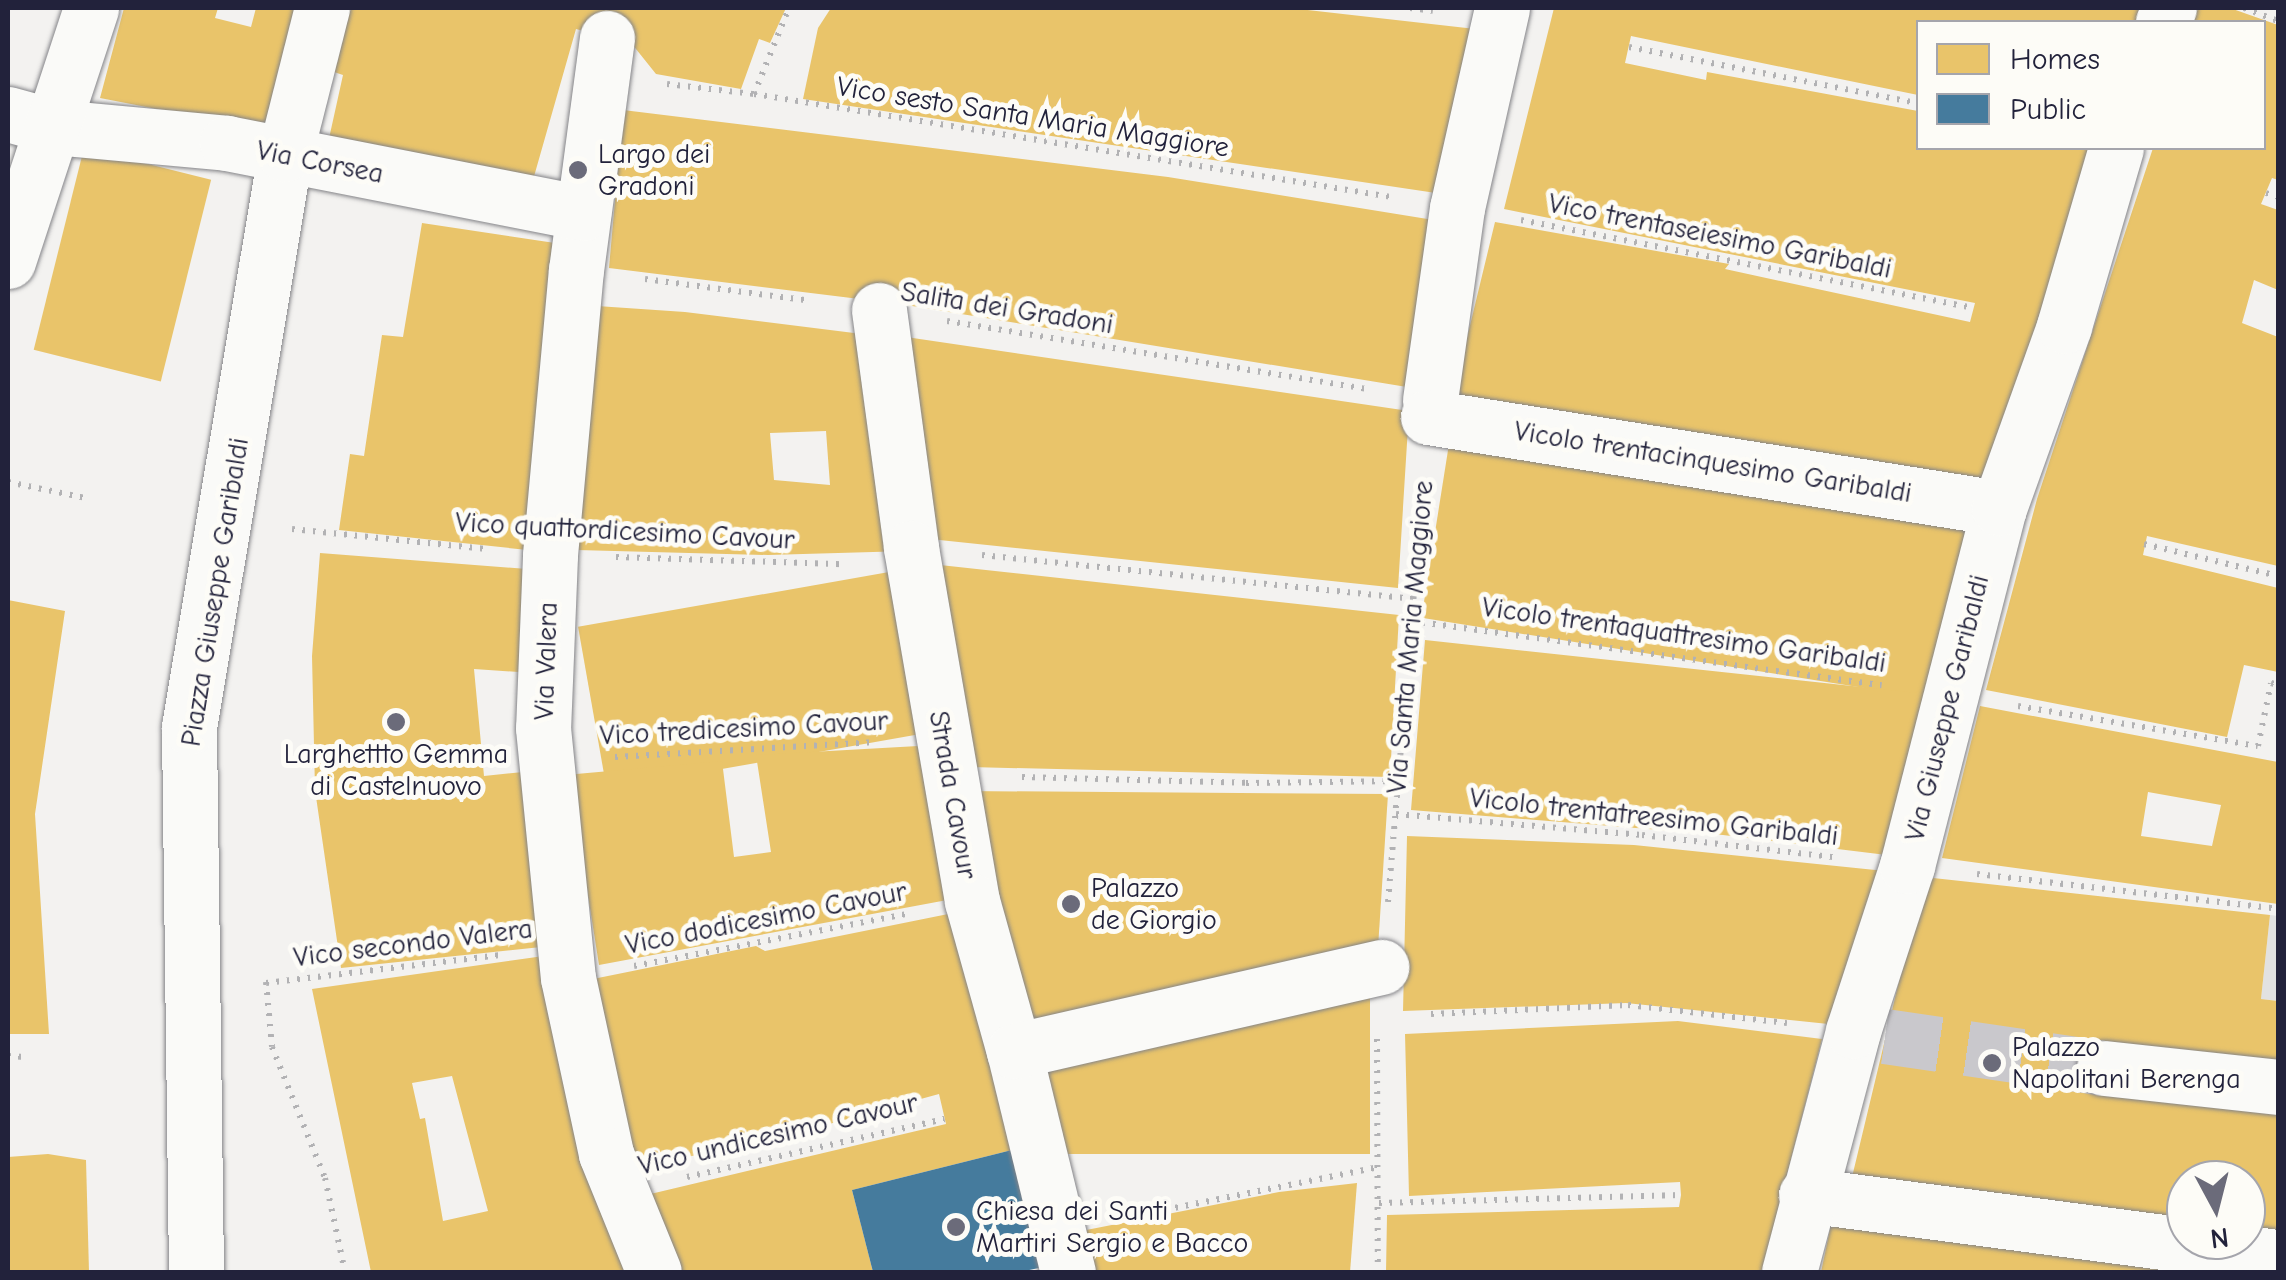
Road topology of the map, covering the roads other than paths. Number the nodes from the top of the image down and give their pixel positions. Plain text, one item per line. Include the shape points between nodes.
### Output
1 (92, 8) edge
2 (322, 8) edge
3 (1502, 8) edge
4 (604, 58) road end
5 (31, 121) edge
6 (2115, 150) edge
7 (285, 154) junction
8 (583, 212) junction
9 (8, 261) edge
10 (879, 310) road end
11 (1999, 508) junction
12 (1379, 992) road end
13 (1014, 1051) junction
14 (2104, 1068) tunnel mouth
15 (2278, 1087) edge
16 (1806, 1195) junction
17 (1063, 1252) edge
18 (2278, 1257) edge
19 (196, 1272) edge
20 (654, 1272) edge
21 (1789, 1272) edge

1 - 5 street
2 - 7 street, Piazza Giuseppe Garibaldi
3 - 11 street, Vicolo trentacinquesimo Garibaldi via 1457,208 1429,408
4 - 8 street, Via Valera
5 - 7 street, Via Corsea
5 - 9 street
6 - 11 street, Via Giuseppe Garibaldi via 2064,326
7 - 8 street, Via Corsea
7 - 19 street, Piazza Giuseppe Garibaldi via 189,727
8 - 20 street, Via Valera via 550,556 543,728 567,963 606,1154
10 - 13 street, Strada Cavour via 972,901
11 - 16 street, Via Giuseppe Garibaldi via 1869,1033
12 - 13 street
13 - 17 street, Strada Cavour
14 - 15 street
16 - 18 street
16 - 21 street, Via Giuseppe Garibaldi

